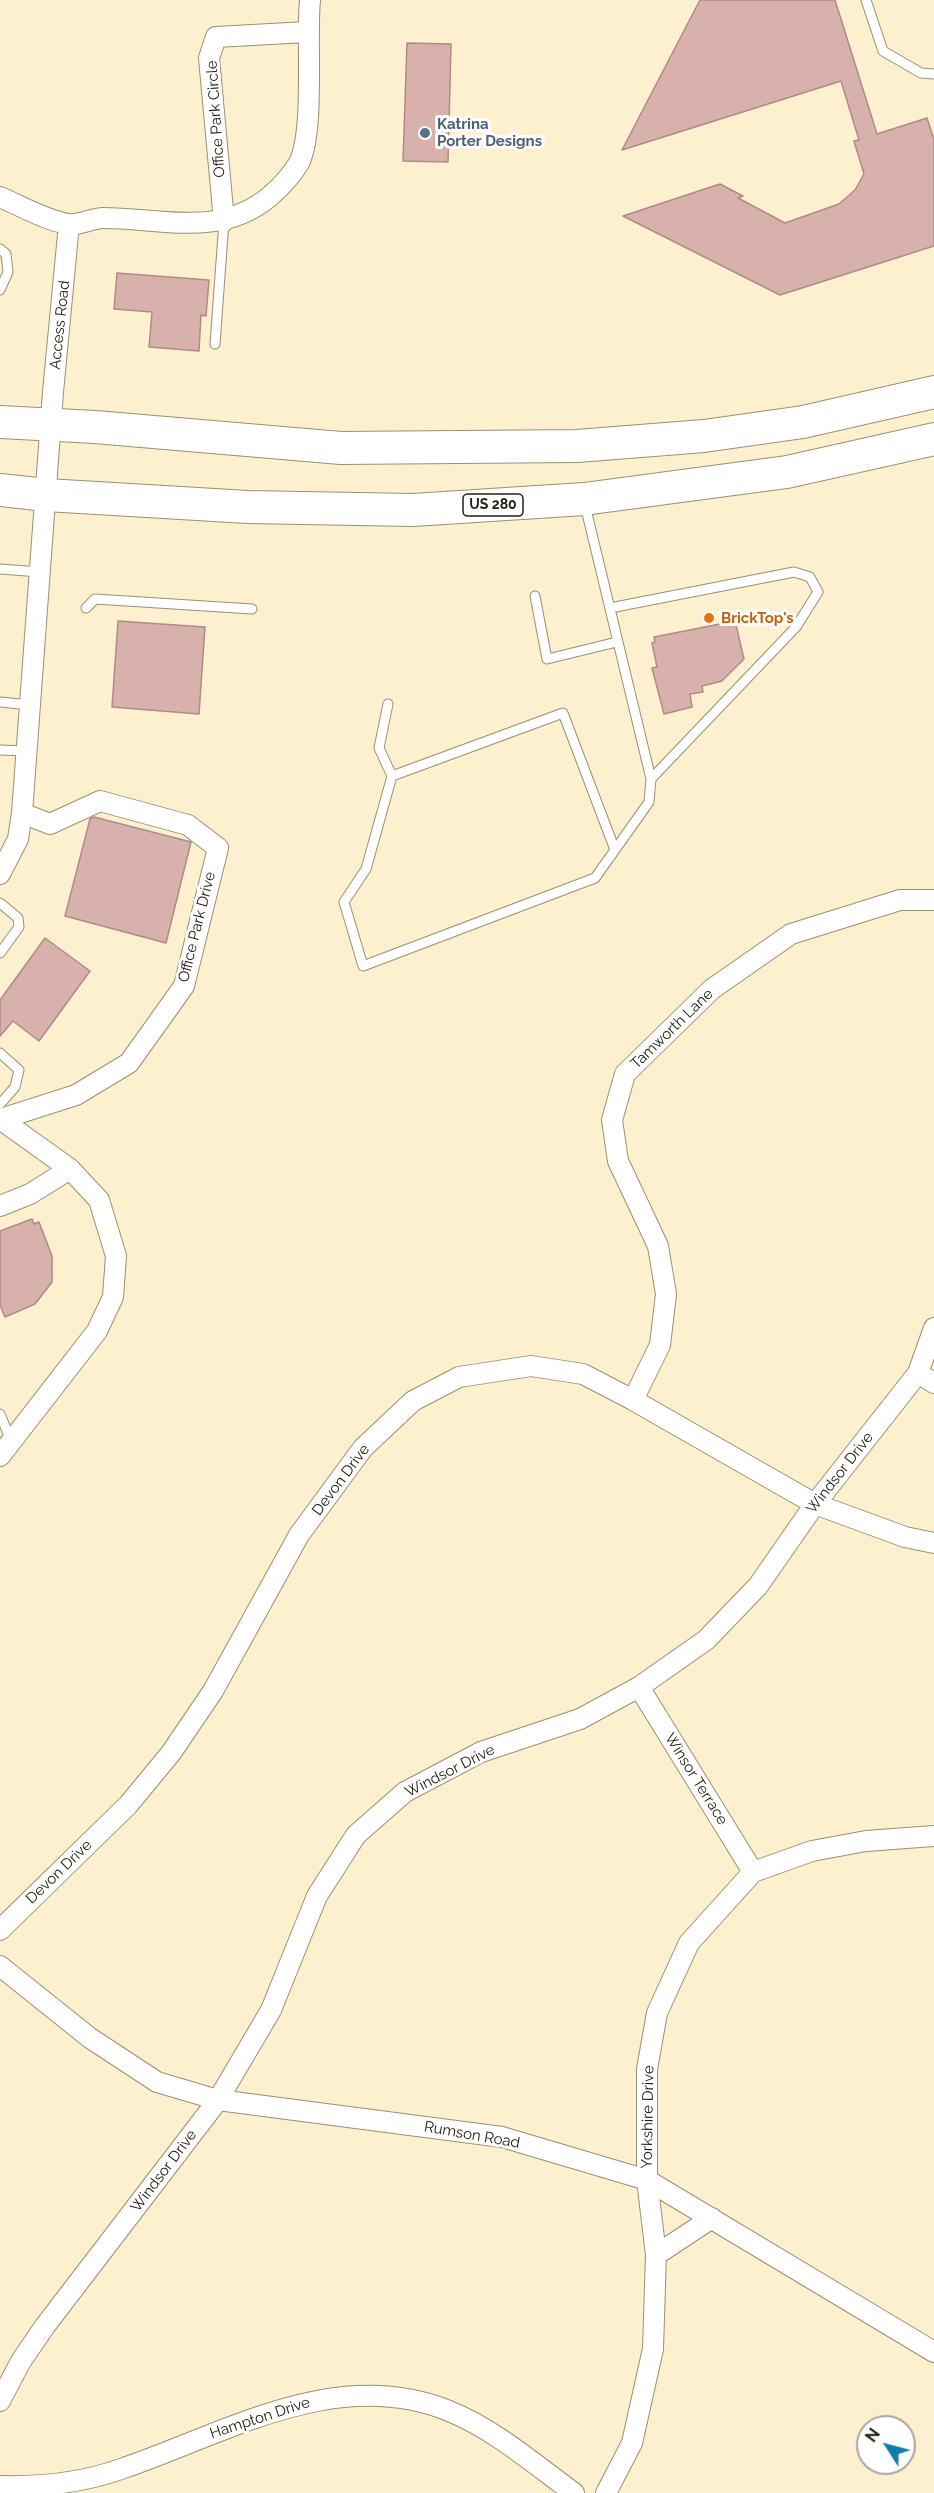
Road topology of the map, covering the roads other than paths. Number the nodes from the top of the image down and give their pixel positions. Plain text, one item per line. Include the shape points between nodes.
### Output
1 (310, 0) edge
2 (866, 0) edge
3 (307, 32) junction
4 (934, 74) edge
5 (0, 197) edge
6 (224, 221) junction
7 (69, 224) junction
8 (0, 249) edge
9 (0, 290) edge
10 (215, 344) dead end
11 (934, 392) edge
12 (0, 422) edge
13 (51, 426) junction
14 (934, 439) edge
15 (0, 490) edge
16 (46, 495) junction
17 (584, 499) junction
18 (0, 569) edge
19 (40, 572) junction
20 (535, 596) dead end
21 (86, 608) dead end
22 (610, 608) junction
23 (252, 609) dead end
24 (617, 642) junction
25 (0, 702) edge
26 (388, 704) dead end
27 (30, 705) junction
28 (0, 750) edge
29 (27, 751) junction
30 (392, 776) junction
31 (651, 779) junction
32 (22, 813) junction
33 (615, 850) junction
34 (0, 873) edge
35 (934, 900) edge
36 (0, 903) edge
37 (0, 953) edge
38 (0, 1053) edge
39 (0, 1104) edge
40 (0, 1119) edge
41 (70, 1169) junction
42 (0, 1206) edge
43 (934, 1328) edge
44 (926, 1378) edge
45 (633, 1400) junction
46 (0, 1414) edge
47 (5, 1449) edge
48 (815, 1504) junction
49 (934, 1543) edge
50 (639, 1687) junction
51 (934, 1836) edge
52 (753, 1872) junction
53 (0, 1930) edge
54 (0, 1966) edge
55 (218, 2100) junction
56 (647, 2180) junction
57 (712, 2218) junction
58 (656, 2255) junction
59 (934, 2352) edge
60 (0, 2401) edge
61 (0, 2486) edge
62 (574, 2493) edge
63 (606, 2493) edge

1 - 3 street
2 - 4 lane via 883,51 921,73
3 - 6 street via 307,130 299,162 283,185 256,208
3 - 6 street, Office Park Circle via 216,37 209,58
5 - 7 street
6 - 7 street via 178,225 101,218
6 - 10 lane
7 - 13 street, Access Road
8 - 9 lane via 6,254 8,273
11 - 13 highway via 803,422 704,436 577,446 341,448
12 - 13 highway
13 - 16 street
14 - 17 highway, US 280 via 787,472
15 - 16 highway, US 280
16 - 17 highway, US 280 via 348,510 413,510
16 - 19 street
17 - 22 lane
18 - 19 lane
19 - 27 street
20 - 24 lane via 547,659
21 - 23 lane via 94,599
22 - 24 lane
22 - 31 lane via 794,572 810,577 818,592 796,627
24 - 31 lane
25 - 27 lane
26 - 30 lane via 379,748
27 - 29 street
28 - 29 lane
29 - 32 street
30 - 33 lane via 563,713
30 - 33 lane via 366,869 344,902 363,966 595,878
31 - 33 lane via 649,802
32 - 34 street via 18,839
32 - 40 street, Office Park Drive via 50,824 99,801 188,825 218,848 184,986 129,1063 76,1095
35 - 45 street, Tamworth Lane via 900,900 791,934 712,989 625,1074 612,1120 618,1161 658,1246 666,1294 660,1345
36 - 37 lane via 18,918 19,927
38 - 39 lane via 19,1070 15,1087
40 - 41 street, Office Park Drive
41 - 42 street via 30,1194
41 - 47 street, Office Park Drive via 99,1200 116,1256 113,1298 97,1331
43 - 44 street, Windsor Drive
44 - 48 street, Windsor Drive
45 - 48 street, Devon Drive
45 - 53 street, Devon Drive via 583,1374 531,1366 459,1377 414,1401 363,1448 299,1535 213,1691 171,1753 128,1805
46 - 47 lane
48 - 49 street, Devon Drive via 905,1537
48 - 50 street, Windsor Drive via 758,1586 706,1640
50 - 52 street, Winsor Terrace
50 - 55 street, Windsor Drive via 580,1719 481,1752 405,1792 356,1835 317,1896 271,2010
51 - 52 street, Yorkshire Drive via 866,1841 812,1851
52 - 56 street, Yorkshire Drive via 689,1942 657,2013 647,2069
54 - 55 street, Rumson Road via 90,2038 157,2082
55 - 56 street, Rumson Road via 502,2137
55 - 60 street, Windsor Drive via 45,2326
56 - 57 street, Rumson Road
56 - 58 street, Yorkshire Drive
57 - 58 street
57 - 59 street, Rumson Road
58 - 63 street, Yorkshire Drive via 653,2349 632,2443
61 - 62 street, Hampton Drive via 45,2487 119,2470 266,2413 317,2400 366,2396 407,2399 448,2410 487,2431

